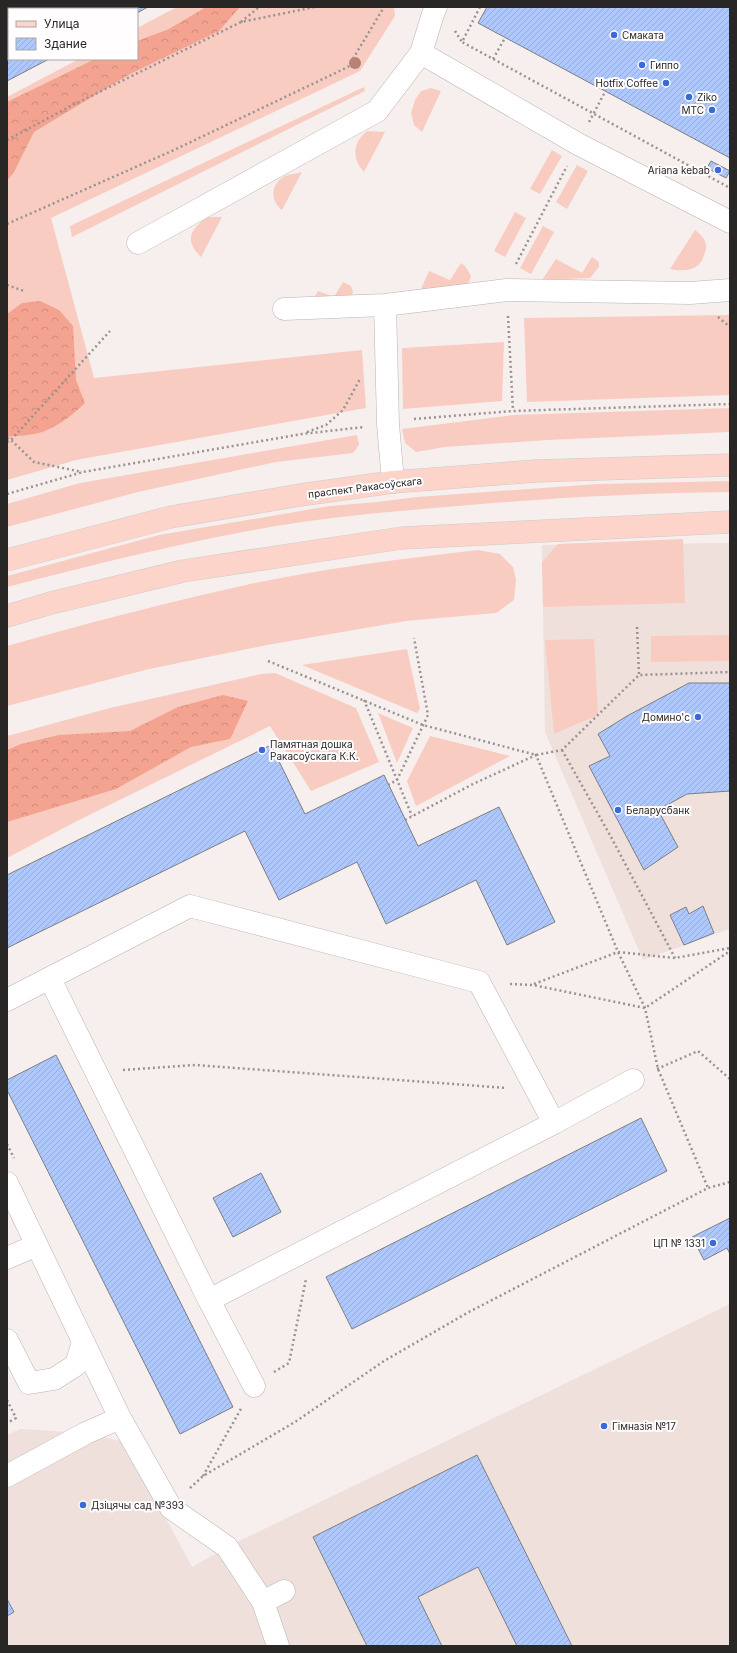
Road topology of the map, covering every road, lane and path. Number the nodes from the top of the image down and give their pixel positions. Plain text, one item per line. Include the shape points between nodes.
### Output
1 (259, 7) edge
2 (315, 7) edge
3 (384, 7) edge
4 (480, 7) edge
5 (435, 10) edge
6 (241, 22) junction
7 (505, 38) dead end
8 (421, 53) junction
9 (493, 59) junction
10 (605, 92) dead end
11 (594, 114) junction
12 (7, 140) edge
13 (578, 144) junction
14 (730, 188) edge
15 (730, 222) edge
16 (7, 224) edge
17 (138, 243) dead end
18 (7, 285) edge
19 (507, 290) junction
20 (730, 290) edge
21 (24, 291) dead end
22 (385, 305) junction
23 (284, 308) dead end
24 (110, 331) dead end
25 (362, 374) dead end
26 (730, 404) edge
27 (513, 411) junction
28 (414, 420) dead end
29 (364, 427) dead end
30 (302, 434) junction
31 (7, 438) edge
32 (11, 440) junction
33 (7, 442) edge
34 (730, 465) edge
35 (83, 472) junction
36 (393, 482) junction
37 (7, 494) edge
38 (730, 522) edge
39 (7, 560) edge
40 (7, 616) edge
41 (638, 627) dead end
42 (414, 638) dead end
43 (268, 661) dead end
44 (730, 672) edge
45 (639, 675) junction
46 (364, 700) junction
47 (423, 725) junction
48 (562, 750) junction
49 (536, 755) junction
50 (397, 780) junction
51 (388, 785) dead end
52 (412, 816) junction
53 (405, 820) dead end
54 (730, 949) edge
55 (618, 952) junction
56 (675, 958) junction
57 (50, 979) junction
58 (479, 982) junction
59 (533, 985) junction
60 (7, 1000) edge
61 (645, 1008) junction
62 (658, 1069) junction
63 (97, 1071) junction
64 (633, 1080) joint
65 (730, 1080) edge
66 (538, 1090) junction
67 (554, 1123) junction
68 (7, 1144) edge
69 (17, 1164) dead end
70 (730, 1182) edge
71 (7, 1183) edge
72 (708, 1188) junction
73 (37, 1245) junction
74 (7, 1258) edge
75 (209, 1300) junction
76 (7, 1340) edge
77 (83, 1342) junction
78 (254, 1386) dead end
79 (7, 1400) edge
80 (120, 1418) junction
81 (7, 1423) edge
82 (7, 1476) edge
83 (188, 1490) dead end
84 (284, 1591) dead end
85 (263, 1602) junction
86 (278, 1646) edge

1 - 6 path
2 - 6 path
3 - 16 path via 348,67 174,150
4 - 9 path via 462,42
5 - 8 lane
6 - 12 path
7 - 9 path
8 - 13 lane
8 - 17 lane via 377,111
9 - 11 path
10 - 11 path
11 - 13 path
11 - 14 path
13 - 15 lane
13 - 19 path via 511,274
18 - 21 path
19 - 20 lane via 690,293
19 - 22 lane
19 - 27 path
22 - 23 lane
22 - 36 lane via 388,424
24 - 32 path
25 - 30 path via 343,410 326,425
26 - 27 path
27 - 28 path
29 - 30 path
30 - 35 path
31 - 32 path
32 - 33 path
32 - 35 path via 34,462
34 - 36 main road, праспект Ракасоўскага via 536,471
35 - 37 path
36 - 39 main road, праспект Ракасоўскага via 170,517
38 - 40 main road via 402,538 183,571
41 - 45 path
42 - 47 path via 428,715
43 - 46 path
44 - 45 path
45 - 48 path
46 - 47 path
46 - 50 path
47 - 49 path
47 - 50 path
48 - 49 path
48 - 56 path
49 - 52 path
49 - 55 path
50 - 51 path
50 - 52 path
52 - 53 path
54 - 56 path
54 - 61 path
55 - 56 path
55 - 59 path
55 - 61 path
57 - 58 lane via 190,906
57 - 60 lane
57 - 63 lane
58 - 59 path
58 - 66 lane
59 - 61 path
61 - 62 path
62 - 64 path
62 - 65 path via 698,1051
62 - 72 path
63 - 66 path via 195,1065
63 - 75 lane
64 - 67 lane
66 - 67 lane
67 - 75 lane
68 - 69 path
70 - 72 path
71 - 73 lane
72 - 83 path via 461,1316 384,1361 295,1422 203,1476
73 - 74 lane
73 - 77 lane
75 - 78 lane
76 - 77 lane via 29,1383 54,1379 76,1365
77 - 80 lane
79 - 81 path via 16,1418
80 - 82 lane via 86,1433
80 - 85 lane via 171,1508 227,1547
84 - 85 lane
85 - 86 lane

